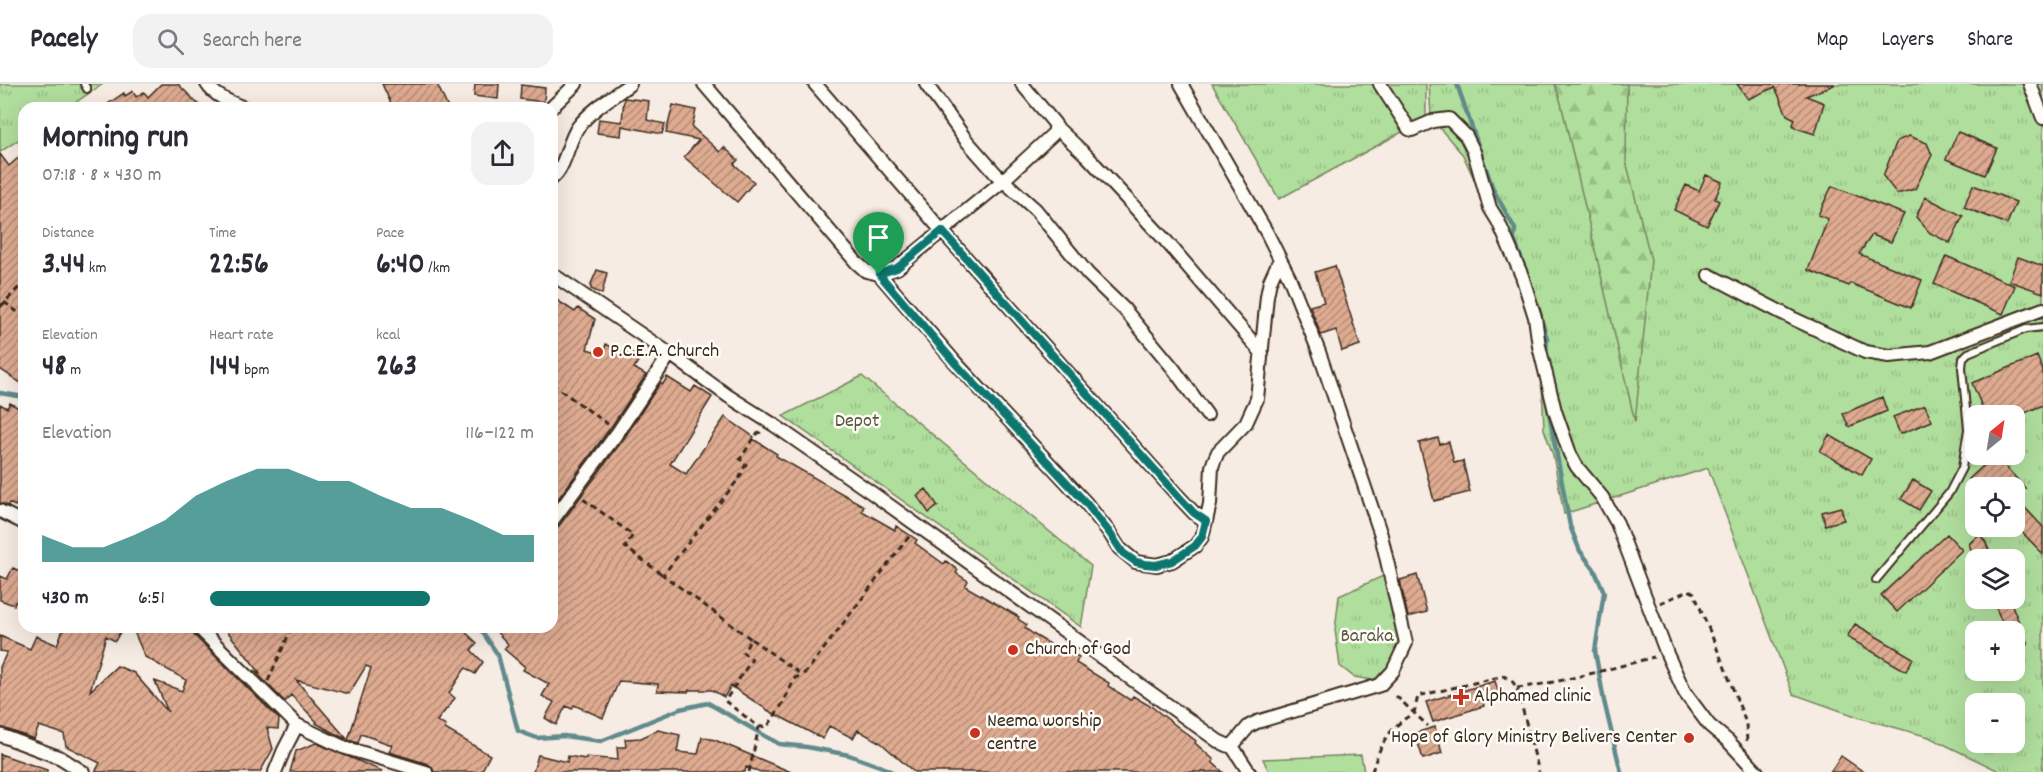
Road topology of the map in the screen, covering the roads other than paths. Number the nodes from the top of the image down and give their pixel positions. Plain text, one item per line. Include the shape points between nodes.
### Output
1 (207, 84) edge
2 (576, 84) edge
3 (630, 84) edge
4 (704, 84) edge
5 (815, 84) edge
6 (926, 84) edge
7 (1022, 84) edge
8 (1181, 84) edge
9 (1380, 84) edge
10 (2030, 84) edge
11 (231, 102) edge
12 (557, 102) edge
13 (2043, 118) edge
14 (1056, 127) junction
15 (558, 171) edge
16 (1004, 180) junction
17 (942, 231) junction
18 (1280, 259) junction
19 (879, 274) junction
20 (1709, 275) dead end
21 (558, 278) edge
22 (2043, 309) edge
23 (2043, 327) edge
24 (1262, 353) junction
25 (670, 354) junction
26 (1207, 415) dead end
27 (0, 510) edge
28 (558, 513) edge
29 (18, 520) edge
30 (1206, 521) junction
31 (1876, 580) dead end
32 (204, 633) edge
33 (297, 725) junction
34 (0, 735) edge
35 (1232, 746) junction
36 (83, 772) edge
37 (275, 772) edge
38 (426, 772) edge
39 (1249, 772) edge
40 (1757, 772) edge

1 - 11 street via 210,90
2 - 12 street
3 - 15 street via 578,128
4 - 19 street via 848,254 866,271
5 - 17 street
6 - 16 street via 966,140
7 - 14 street
8 - 18 street
9 - 40 street via 1410,130 1449,119 1466,136 1490,208 1522,276 1555,411 1570,454 1617,523 1685,693 1709,725
10 - 13 street
14 - 16 street
14 - 24 street via 1159,233
16 - 17 street
16 - 26 street via 1124,309
17 - 19 street via 897,268
17 - 30 street via 1179,497
18 - 24 street via 1268,288
18 - 35 street via 1316,344 1381,535 1406,644 1393,671 1380,685 1257,722
19 - 30 street via 954,362 1086,503 1123,553 1145,564 1172,561 1195,546
20 - 22 street via 1864,352 1889,356 1930,352
21 - 25 street
23 - 31 lane via 2016,333 1968,352 1963,358 1968,429 1962,468 1949,493
24 - 30 street via 1254,410 1218,452 1212,467
25 - 28 street
25 - 35 street via 1218,741
27 - 29 street
32 - 33 street
33 - 37 street
33 - 38 street via 343,747
34 - 36 street via 61,758
35 - 39 street

